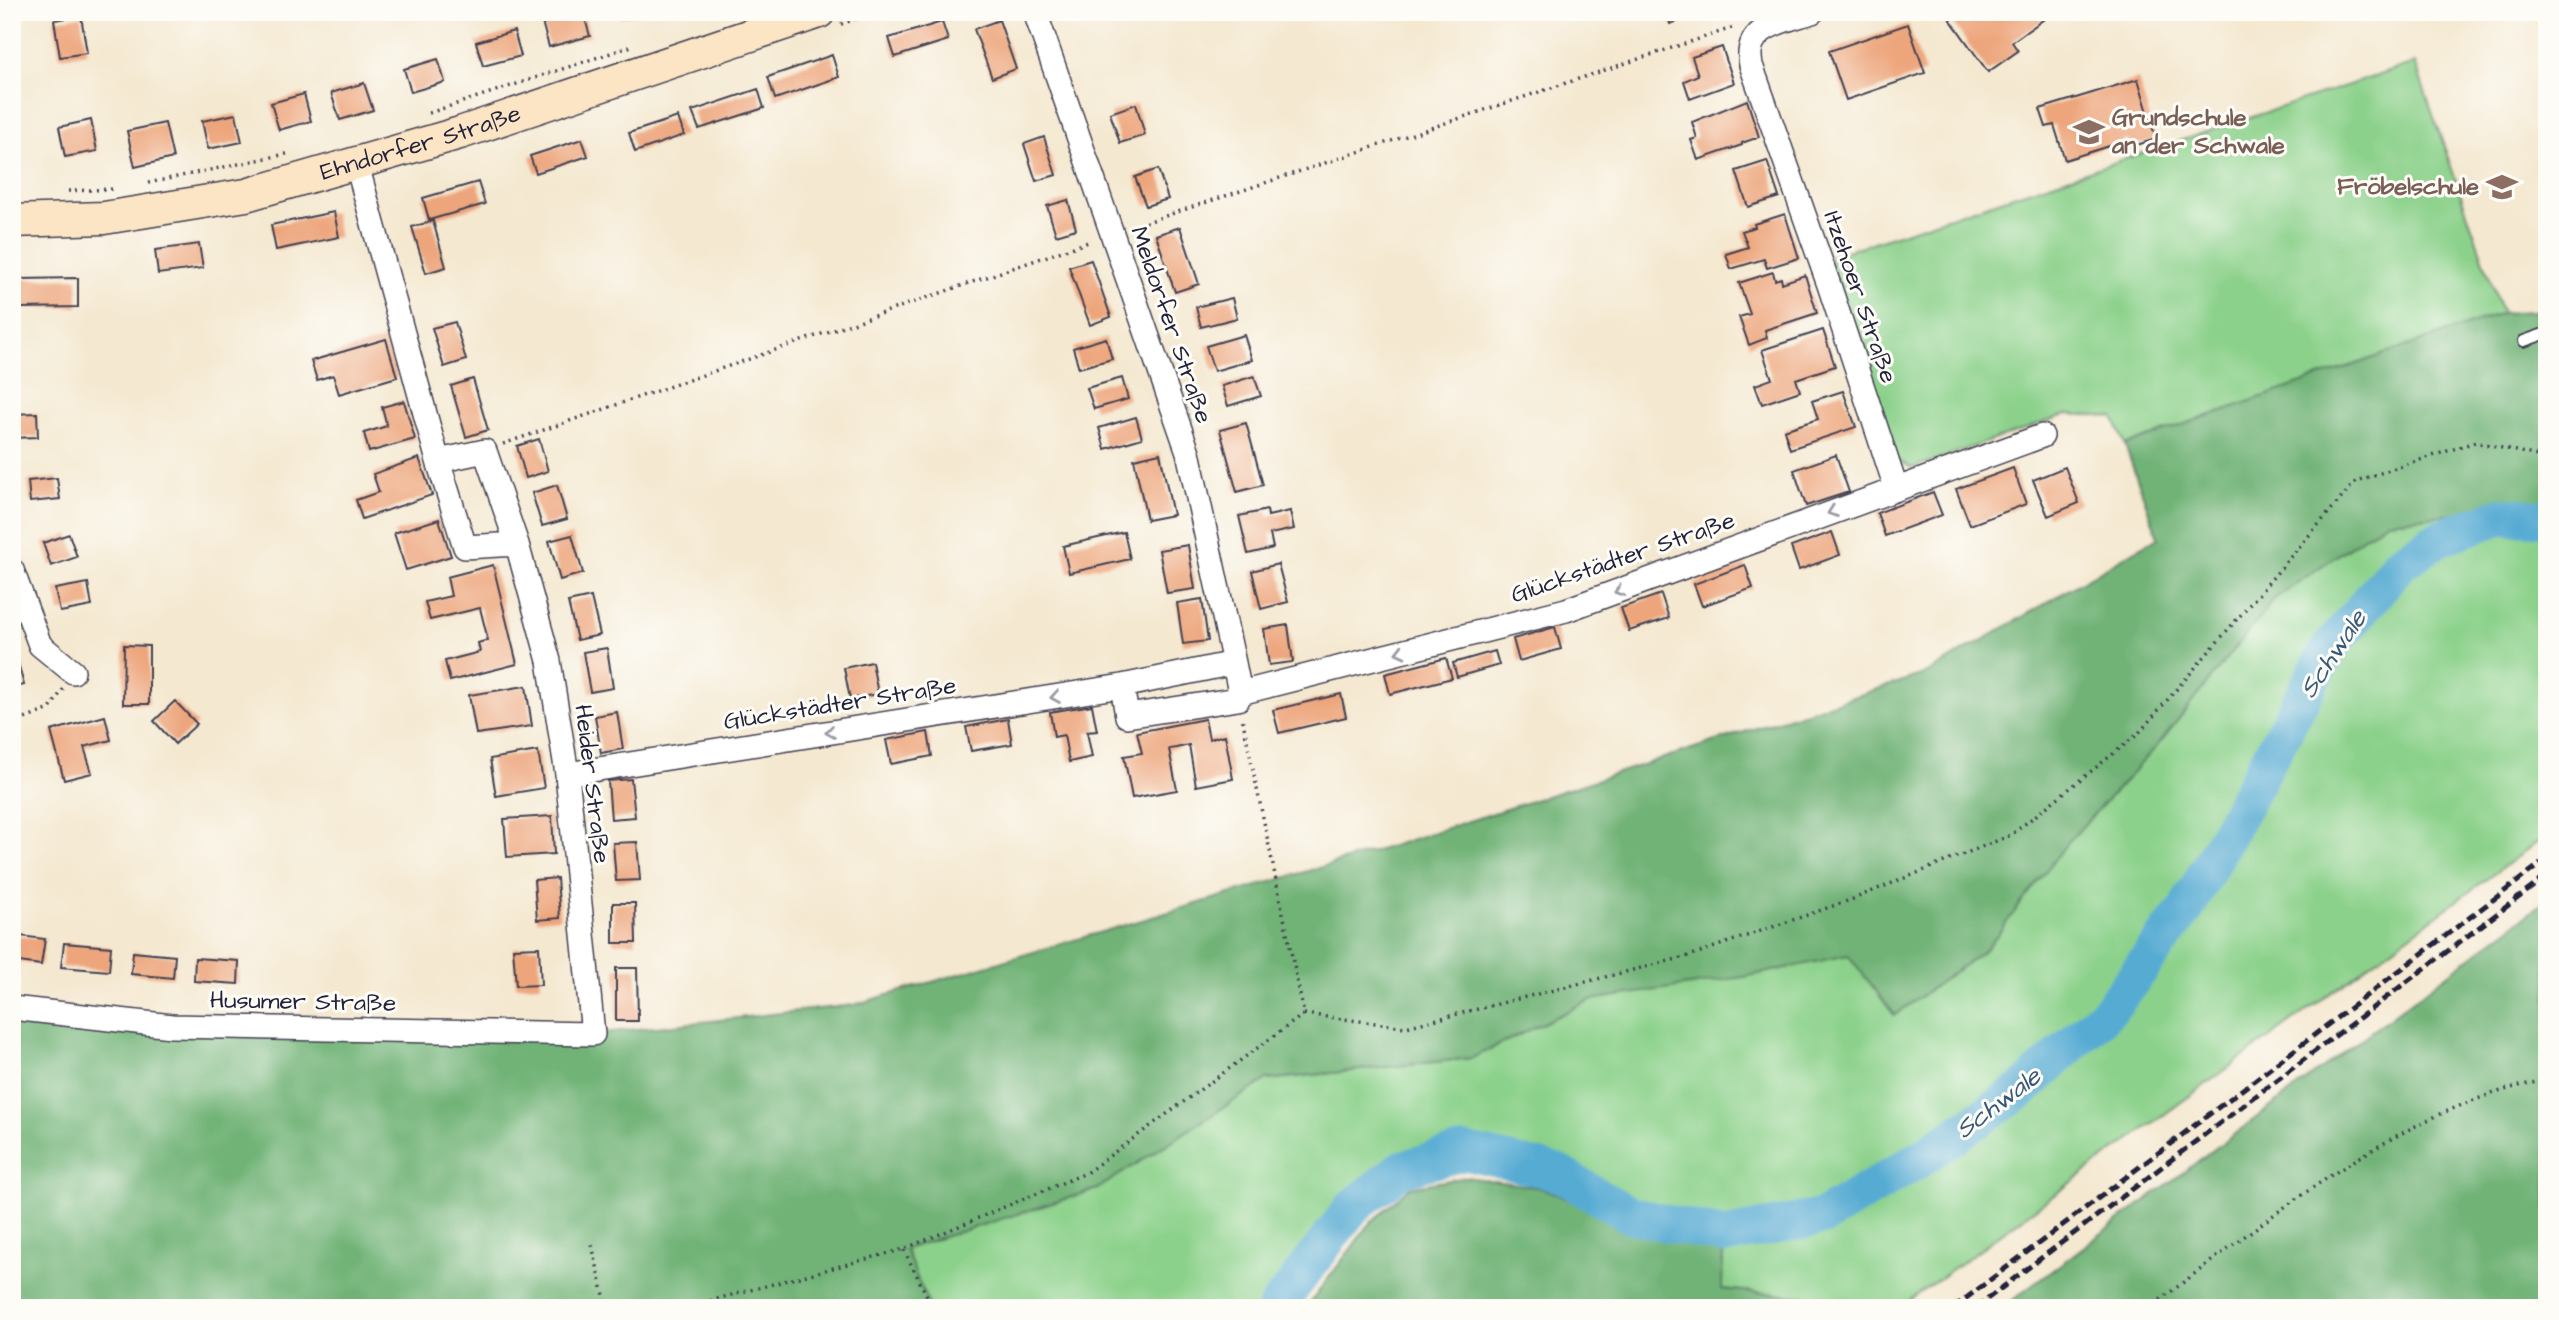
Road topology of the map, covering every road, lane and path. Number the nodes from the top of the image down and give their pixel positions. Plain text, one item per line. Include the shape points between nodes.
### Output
1 (819, 12) edge
2 (1035, 12) edge
3 (1812, 12) edge
4 (646, 41) dead end
5 (424, 114) dead end
6 (292, 153) dead end
7 (357, 165) junction
8 (146, 183) dead end
9 (120, 188) dead end
10 (66, 191) dead end
11 (12, 221) edge
12 (2547, 333) edge
13 (2524, 341) dead end
14 (2042, 436) dead end
15 (2547, 458) edge
16 (438, 461) junction
17 (1896, 488) junction
18 (517, 544) junction
19 (12, 570) edge
20 (1234, 663) junction
21 (73, 673) joint
22 (1122, 686) junction
23 (1239, 696) junction
24 (12, 724) edge
25 (566, 774) junction
26 (12, 1008) edge
27 (1304, 1014) junction
28 (593, 1034) joint
29 (2547, 1080) edge
30 (592, 1245) dead end
31 (904, 1250) junction
32 (607, 1308) edge
33 (683, 1308) edge
34 (933, 1308) edge
35 (2149, 1308) edge

1 - 7 street, Ehndorfer Straße
2 - 20 street, Meldorfer Straße via 1188,452
3 - 17 street, Itzehoer Straße via 1765,28 1751,41 1748,52
4 - 5 path
6 - 8 path
7 - 11 street, Ehndorfer Straße via 246,195 104,218
7 - 16 street
9 - 10 path
12 - 13 lane
14 - 17 street
15 - 27 path via 2475,442 2356,481 2138,734 2011,835 1853,899 1689,956 1406,1027
16 - 18 street via 465,547
16 - 18 street, Heider Straße via 485,451
17 -> 23 street, Glückstädter Straße via 1566,610
18 - 25 street, Heider Straße via 549,661
19 - 21 street via 40,645
20 - 22 street, Glückstädter Straße
20 - 23 street
21 - 24 path via 50,709
22 - 23 street, Glückstädter Straße via 1127,716
22 -> 25 street, Glückstädter Straße
23 - 27 path
25 - 28 street, Heider Straße
26 - 28 street, Husumer Straße via 172,1026
27 - 31 path via 1086,1172
29 - 35 path via 2511,1086 2410,1127 2298,1199
30 - 32 path
31 - 33 path
31 - 34 path

